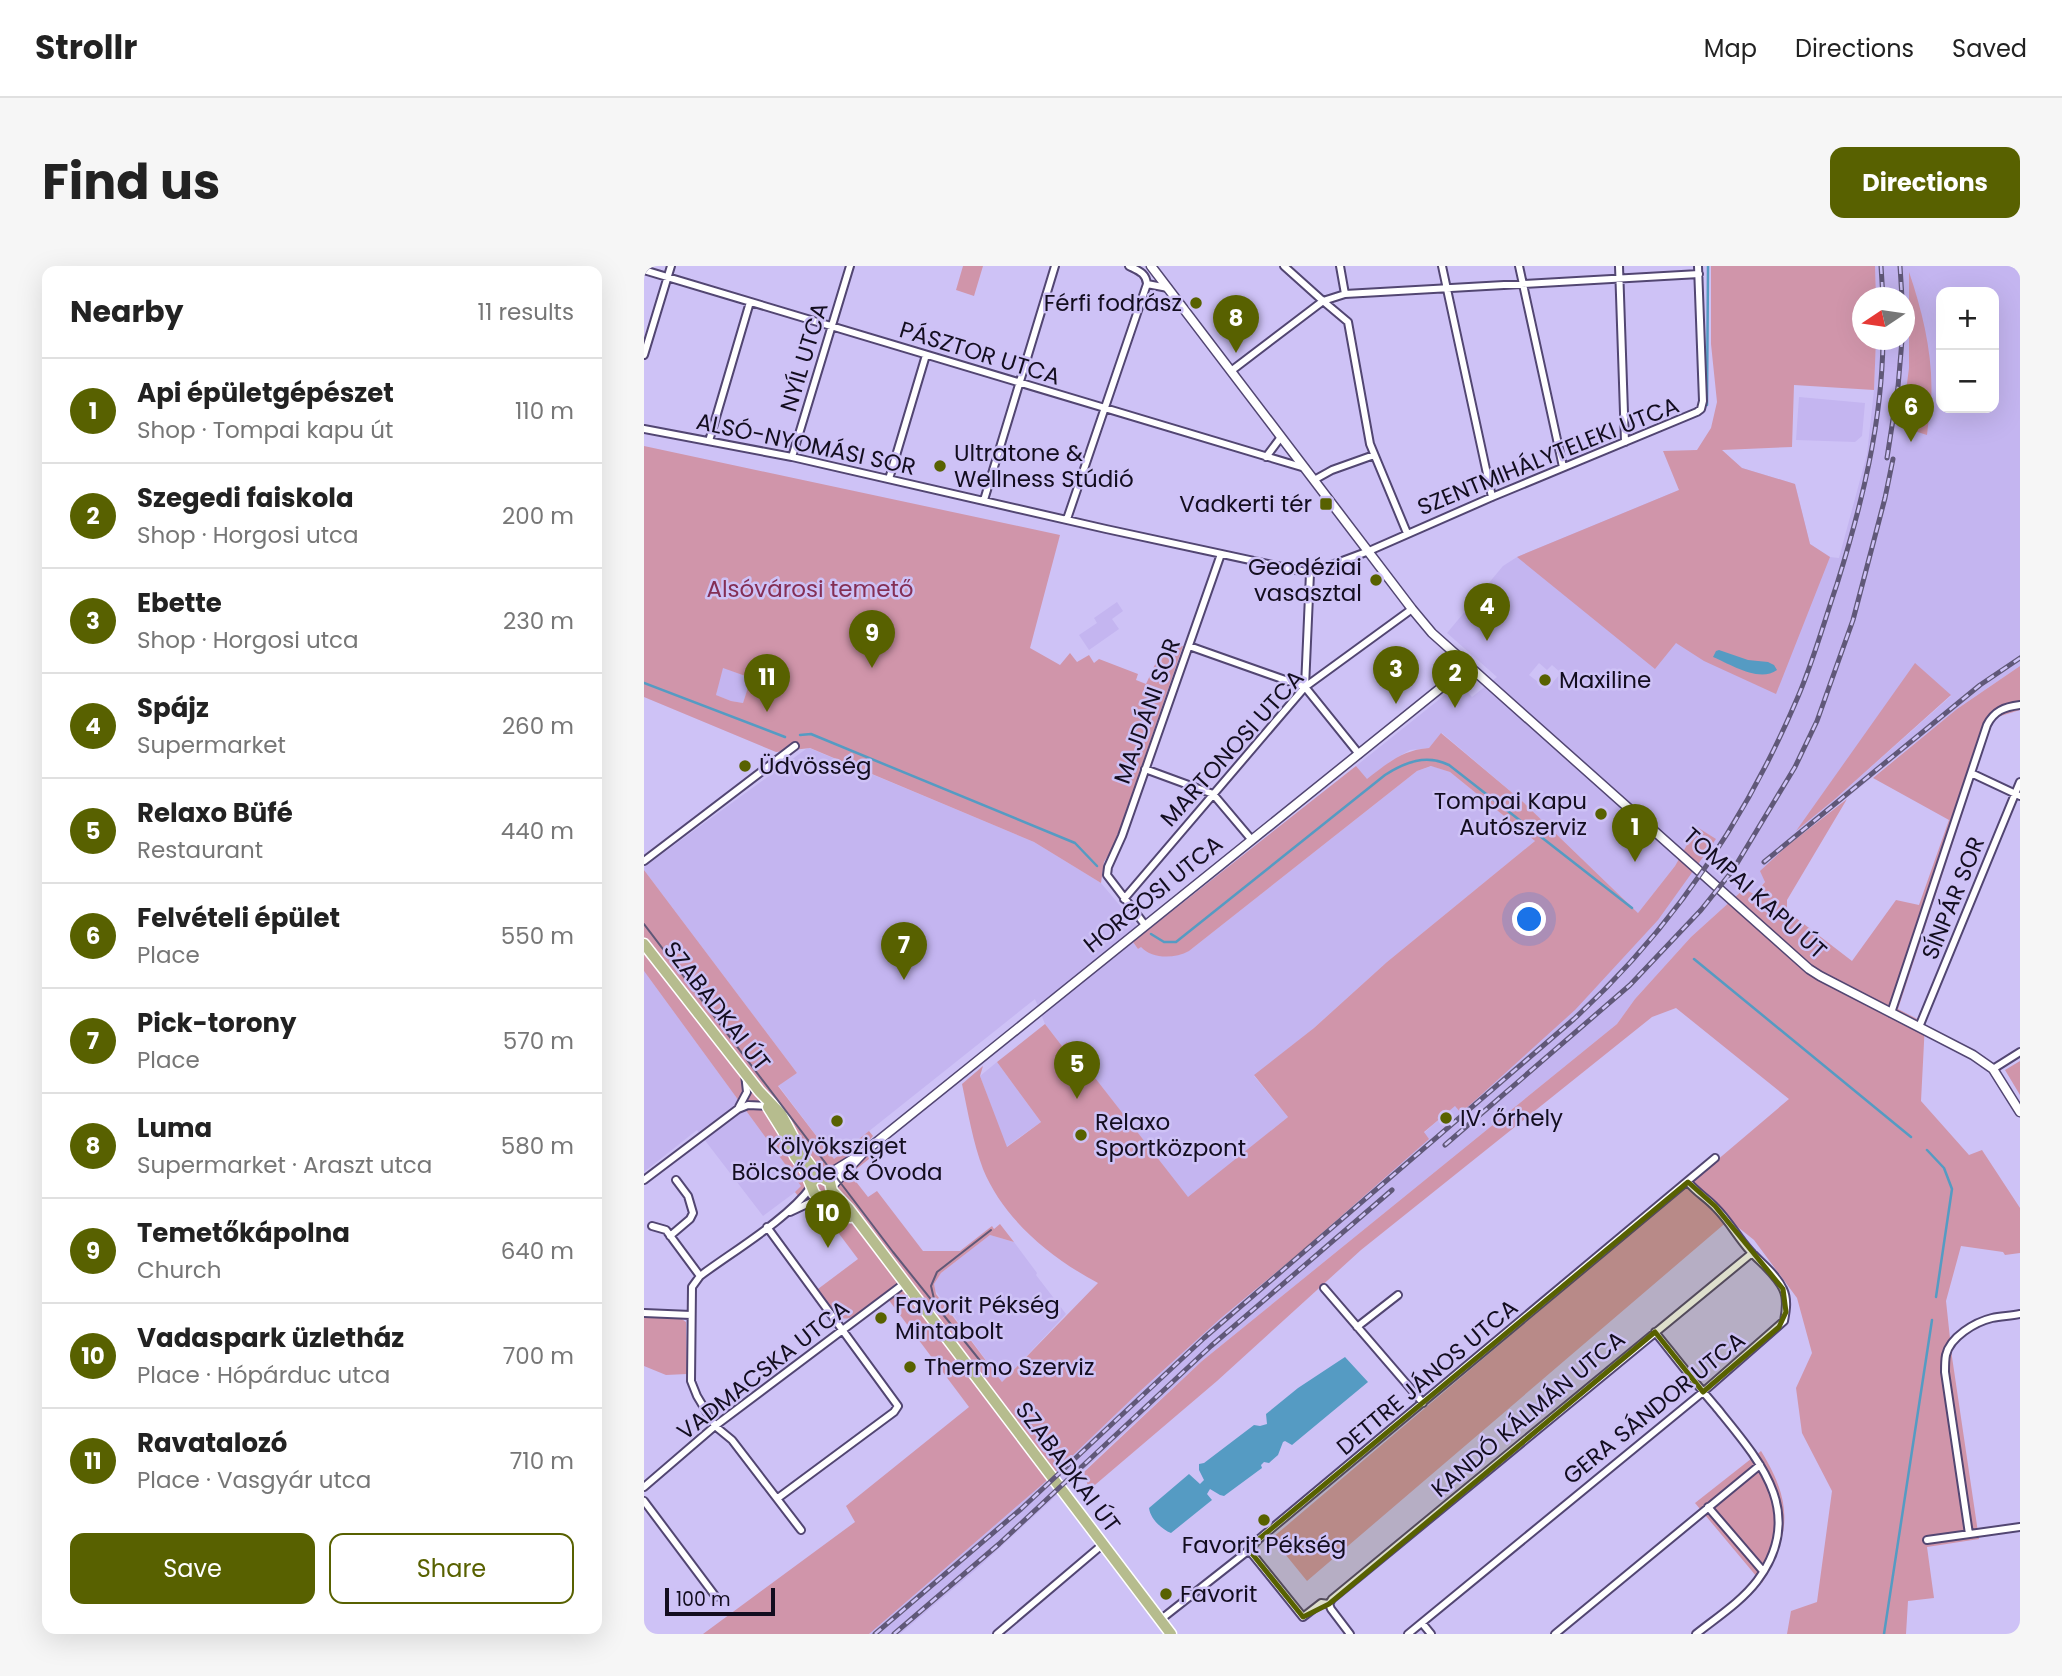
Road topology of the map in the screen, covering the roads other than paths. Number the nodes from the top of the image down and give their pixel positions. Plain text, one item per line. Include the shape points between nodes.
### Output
1 (671, 266) edge
2 (850, 266) edge
3 (1055, 266) edge
4 (1129, 266) edge
5 (1152, 266) edge
6 (1284, 266) edge
7 (1340, 266) edge
8 (1442, 266) edge
9 (1519, 266) edge
10 (1619, 266) edge
11 (644, 270) edge
12 (1698, 270) edge
13 (668, 278) junction
14 (1619, 278) junction
15 (1147, 284) junction
16 (1523, 284) junction
17 (1446, 288) junction
18 (1168, 289) junction
19 (1345, 294) junction
20 (1323, 301) junction
21 (750, 302) junction
22 (832, 327) junction
23 (644, 355) edge
24 (926, 355) junction
25 (1231, 371) junction
26 (1020, 384) junction
27 (1104, 409) junction
28 (644, 429) edge
29 (1281, 437) junction
30 (709, 441) junction
31 (1625, 442) junction
32 (1374, 454) junction
33 (792, 457) junction
34 (1266, 457) junction
35 (1563, 467) junction
36 (1305, 468) junction
37 (889, 478) junction
38 (1314, 480) junction
39 (1492, 497) junction
40 (984, 500) junction
41 (1067, 519) junction
42 (1407, 533) junction
43 (1369, 551) junction
44 (1221, 554) junction
45 (1310, 573) junction
46 (1412, 609) junction
47 (1189, 646) junction
48 (1467, 664) junction
49 (1305, 687) junction
50 (2020, 705) edge
51 (795, 746) dead end
52 (1359, 754) junction
53 (1144, 769) junction
54 (1971, 774) junction
55 (2020, 782) edge
56 (1213, 794) junction
57 (2018, 794) edge
58 (1251, 839) junction
59 (644, 861) edge
60 (1124, 899) junction
61 (1144, 925) junction
62 (644, 944) edge
63 (1891, 1013) junction
64 (1919, 1027) junction
65 (2020, 1052) edge
66 (1993, 1069) junction
67 (745, 1072) junction
68 (759, 1091) junction
69 (2017, 1101) edge
70 (767, 1106) junction
71 (738, 1109) junction
72 (2020, 1112) edge
73 (863, 1153) junction
74 (1715, 1158) dead end
75 (644, 1180) edge
76 (676, 1180) dead end
77 (816, 1181) junction
78 (1688, 1182) junction
79 (827, 1193) junction
80 (779, 1218) junction
81 (652, 1226) dead end
82 (767, 1227) junction
83 (670, 1236) junction
84 (1752, 1253) junction
85 (700, 1276) junction
86 (905, 1283) junction
87 (1324, 1288) dead end
88 (1398, 1295) dead end
89 (644, 1313) edge
90 (2020, 1314) edge
91 (691, 1315) junction
92 (1357, 1326) junction
93 (842, 1329) junction
94 (1655, 1332) junction
95 (1703, 1392) junction
96 (1423, 1403) junction
97 (715, 1426) junction
98 (1760, 1465) junction
99 (644, 1488) edge
100 (778, 1498) junction
101 (644, 1502) edge
102 (1708, 1507) junction
103 (2020, 1527) edge
104 (800, 1530) dead end
105 (1969, 1534) junction
106 (1927, 1539) dead end
107 (1102, 1545) junction
108 (1250, 1550) junction
109 (1763, 1571) junction
110 (716, 1597) dead end
111 (1329, 1604) junction
112 (1160, 1620) junction
113 (1422, 1623) junction
114 (997, 1634) edge
115 (1171, 1634) edge
116 (1350, 1634) edge
117 (1408, 1634) edge
118 (1431, 1634) edge
119 (1555, 1634) edge
120 (1696, 1634) edge

1 - 13 street
2 - 22 street, NYÍL UTCA
3 - 26 street
4 - 15 street via 1142,273
5 - 18 street
6 - 20 street
7 - 19 street
8 - 17 street
9 - 16 street
10 - 14 street
11 - 13 street, PÁSZTOR UTCA
12 - 14 street
12 - 31 street, SZENTMIHÁLYTELEKI UTCA via 1704,368 1701,409
13 - 21 street, PÁSZTOR UTCA
13 - 23 street
14 - 16 street
14 - 31 street
15 - 18 street
15 - 27 street
16 - 17 street
16 - 35 street
17 - 19 street
17 - 39 street
18 - 25 street
19 - 20 street
20 - 25 street
20 - 32 street via 1348,322
21 - 22 street, PÁSZTOR UTCA
21 - 30 street
22 - 24 street, PÁSZTOR UTCA
22 - 33 street, NYÍL UTCA
24 - 26 street, PÁSZTOR UTCA
24 - 37 street
25 - 29 street
26 - 27 street, PÁSZTOR UTCA
26 - 40 street
27 - 34 street, PÁSZTOR UTCA
27 - 41 street
28 - 30 street, ALSÓ-NYOMÁSI SOR
29 - 34 street
29 - 36 street
30 - 33 street, ALSÓ-NYOMÁSI SOR
31 - 35 street, SZENTMIHÁLYTELEKI UTCA
32 - 38 street
32 - 42 street
33 - 37 street, ALSÓ-NYOMÁSI SOR
34 - 36 street, PÁSZTOR UTCA
35 - 39 street, SZENTMIHÁLYTELEKI UTCA
36 - 38 street
37 - 40 street, ALSÓ-NYOMÁSI SOR
38 - 43 street
39 - 42 street, SZENTMIHÁLYTELEKI UTCA
40 - 41 street, ALSÓ-NYOMÁSI SOR
41 - 44 street, ALSÓ-NYOMÁSI SOR
42 - 43 street
43 - 45 street
43 - 46 street, TOMPAI KAPU ÚT
44 - 45 street, ALSÓ-NYOMÁSI SOR
44 - 47 street, MAJDÁNI SOR
45 - 49 street
46 - 48 street, TOMPAI KAPU ÚT
46 - 49 street, MARTONOSI UTCA
47 - 49 street
47 - 53 street, MAJDÁNI SOR
48 - 52 street, HORGOSI UTCA
48 - 63 street, TOMPAI KAPU ÚT via 1809,969
49 - 52 street
49 - 56 street, MARTONOSI UTCA
50 - 54 street via 2000,709 1991,717
51 - 59 street
52 - 58 street, HORGOSI UTCA
53 - 56 street
53 - 60 street, MAJDÁNI SOR via 1108,867 1108,879
54 - 57 street
54 - 63 street
55 - 57 street, SÍNPÁR SOR
56 - 58 street
56 - 60 street, MARTONOSI UTCA
57 - 64 street, SÍNPÁR SOR
58 - 61 street, HORGOSI UTCA
60 - 61 street
61 - 73 street, HORGOSI UTCA
62 - 67 main road, SZABADKAI ÚT
63 - 64 street, TOMPAI KAPU ÚT
64 - 66 street, TOMPAI KAPU ÚT
65 - 66 street
66 - 69 street
67 - 68 main road, SZABADKAI ÚT
67 - 71 street via 747,1092
68 - 70 main road, SZABADKAI ÚT
68 - 77 main road, SZABADKAI ÚT via 781,1114
69 - 72 street
70 - 71 street
70 - 77 main road, SZABADKAI ÚT
71 - 75 street
73 - 77 street, HORGOSI UTCA
73 - 79 street, HORGOSI UTCA
74 - 78 street, DETTRE JÁNOS UTCA
76 - 83 street via 694,1213
77 - 79 main road, SZABADKAI ÚT
77 - 79 main road, SZABADKAI ÚT via 814,1193
77 - 80 street
78 - 84 street, GERA SÁNDOR UTCA via 1715,1206
78 - 96 street, DETTRE JÁNOS UTCA
79 - 80 street
79 - 86 main road, SZABADKAI ÚT via 858,1223
80 - 82 street
81 - 83 street
82 - 85 street
82 - 93 street
83 - 85 street
84 - 94 street, KANDÓ KÁLMÁN UTCA
84 - 95 street, GERA SÁNDOR UTCA via 1783,1289 1784,1321
85 - 91 street via 692,1287
86 - 93 street, VADMACSKA UTCA
86 - 107 main road, SZABADKAI ÚT
87 - 92 street
88 - 92 street
89 - 91 street
90 - 105 street via 1991,1318 1968,1330 1946,1354
91 - 97 street via 691,1381
92 - 96 street
93 - 97 street, VADMACSKA UTCA
93 - 100 street via 898,1406
94 - 95 street
94 - 111 street, KANDÓ KÁLMÁN UTCA
95 - 98 street
95 - 113 street, GERA SÁNDOR UTCA
96 - 108 street, DETTRE JÁNOS UTCA
97 - 99 street, VADMACSKA UTCA
97 - 100 street via 732,1440
98 - 102 street
98 - 109 street via 1773,1490 1778,1519 1774,1546
100 - 104 street
101 - 110 street
102 - 109 street
102 - 119 street
103 - 105 street
105 - 106 street
107 - 112 main road, SZABADKAI ÚT
107 - 114 street
108 - 111 street via 1303,1617 1321,1604
108 - 112 street, DETTRE JÁNOS UTCA
109 - 120 street via 1747,1592
111 - 116 street
112 - 115 main road, SZABADKAI ÚT
113 - 117 street, GERA SÁNDOR UTCA
113 - 118 street

